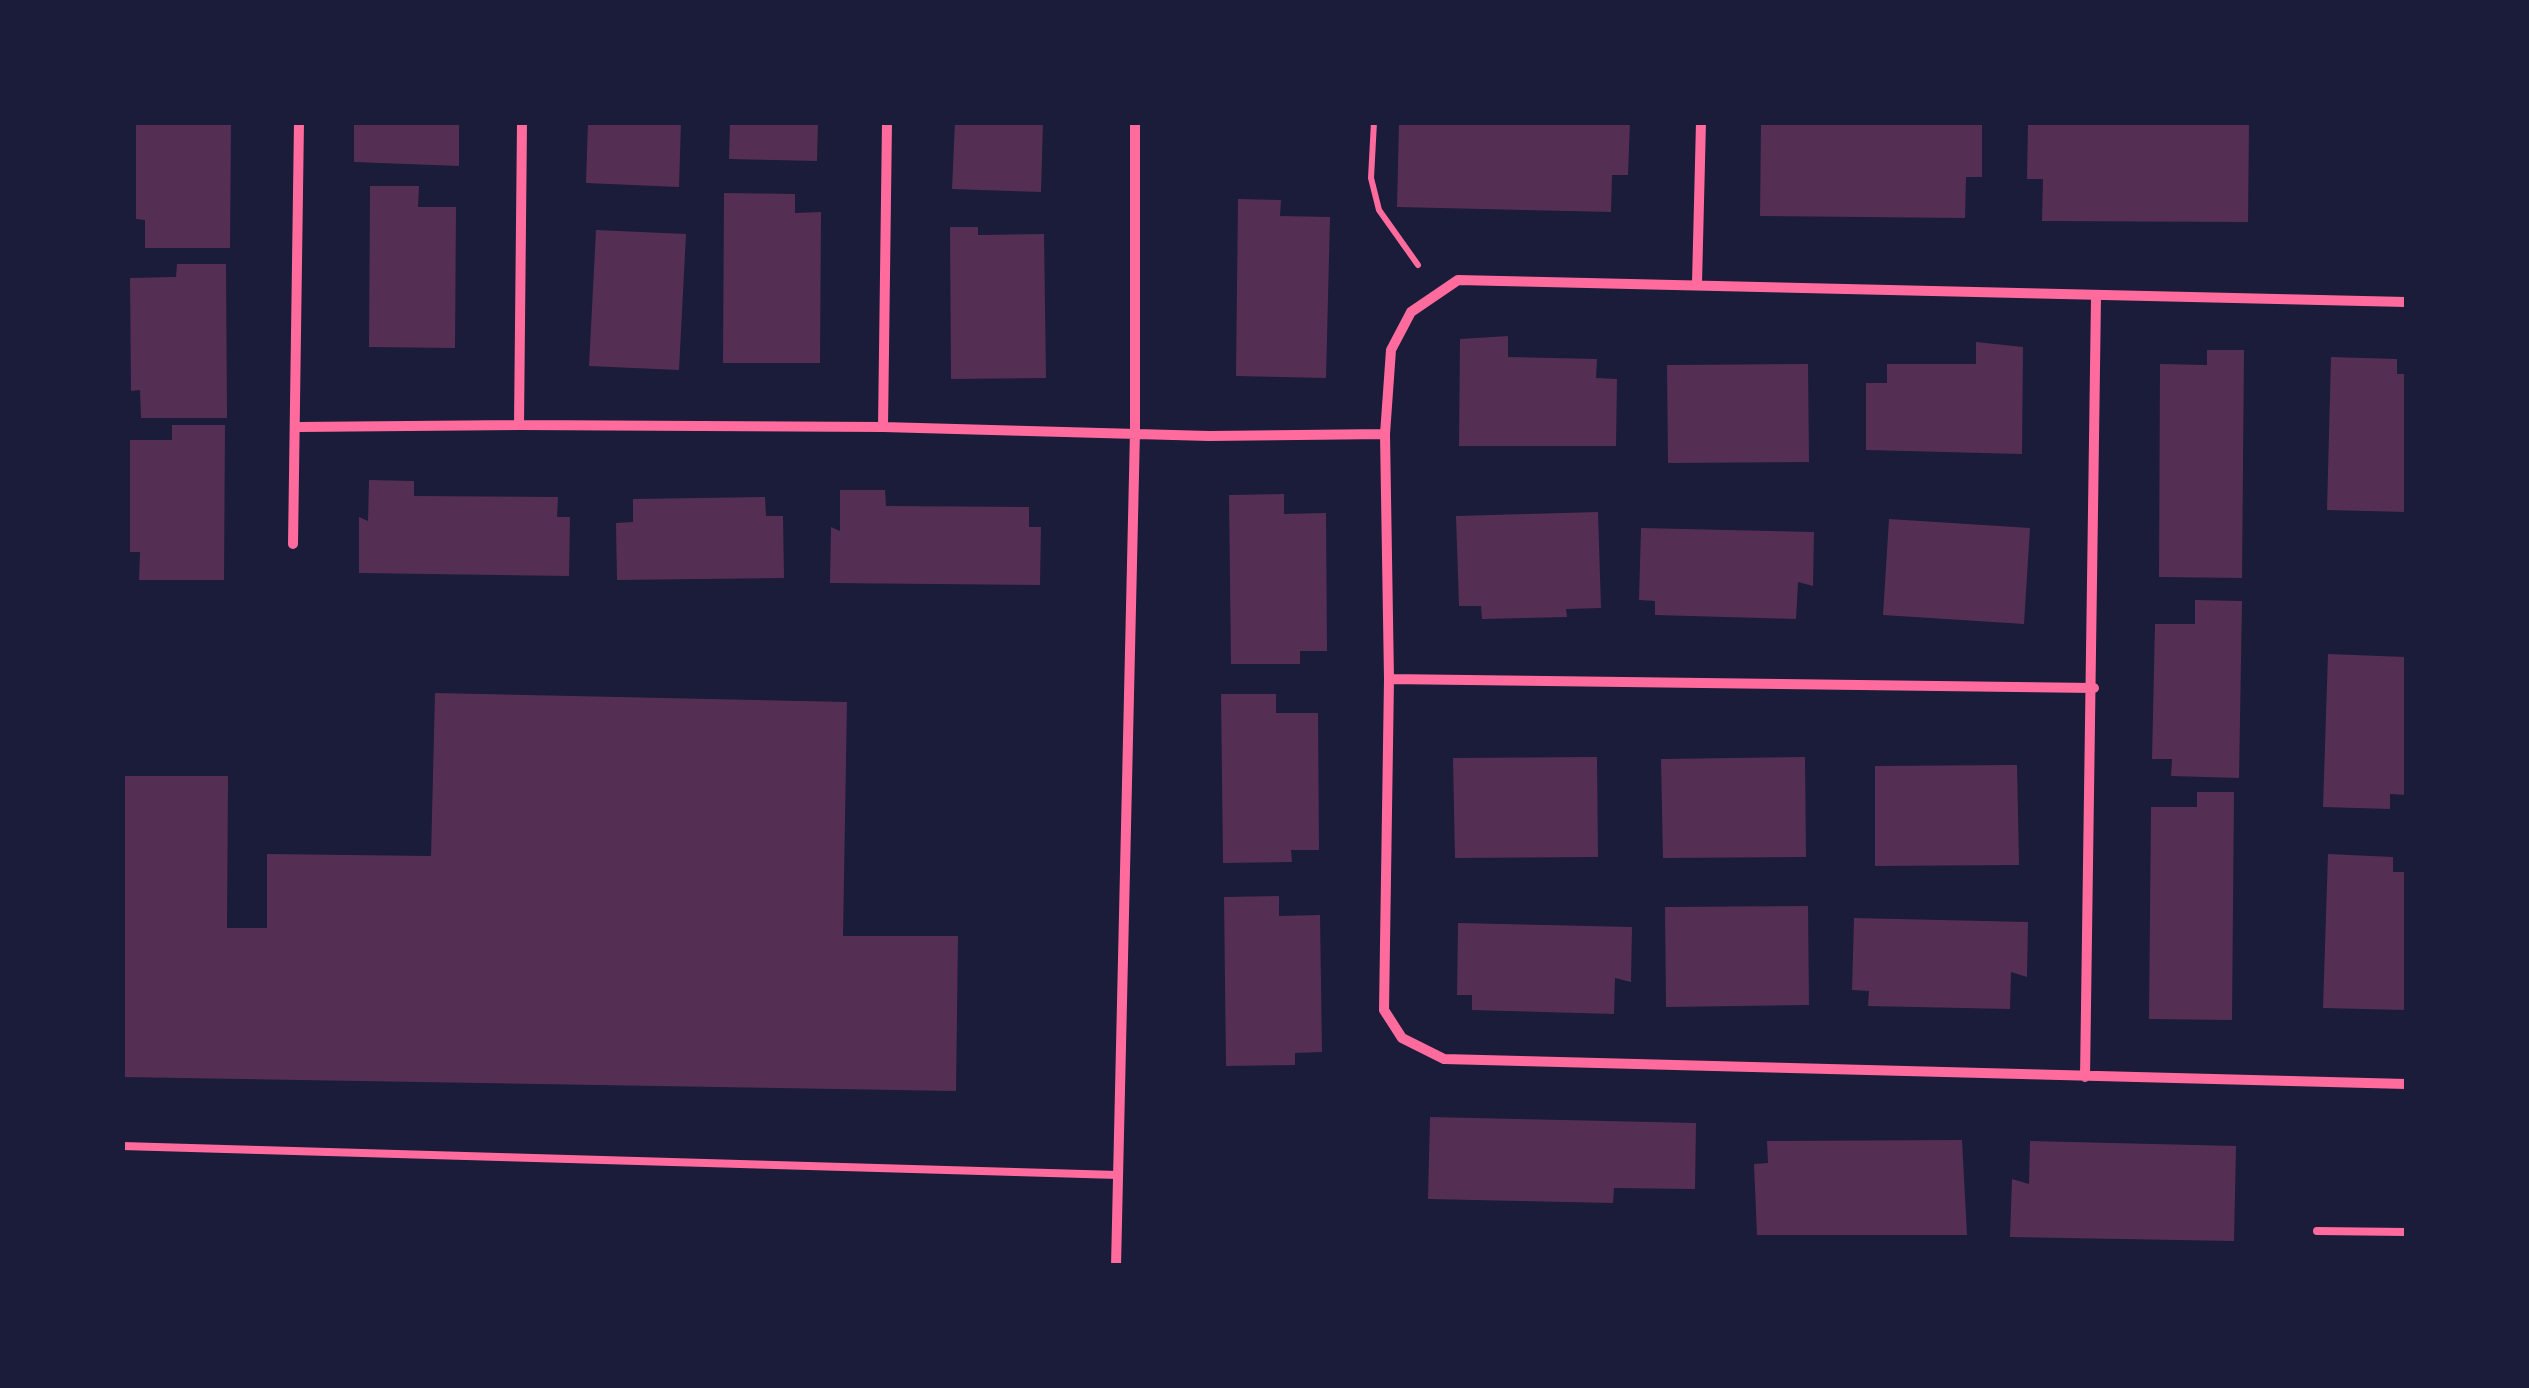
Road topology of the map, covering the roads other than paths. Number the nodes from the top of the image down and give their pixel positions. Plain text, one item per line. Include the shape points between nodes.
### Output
1 (299, 122) edge
2 (522, 122) edge
3 (887, 122) edge
4 (1135, 122) edge
5 (1702, 122) edge
6 (1697, 282) junction
7 (2096, 297) junction
8 (2406, 302) edge
9 (518, 425) junction
10 (298, 427) junction
11 (883, 427) junction
12 (1135, 432) junction
13 (1385, 434) junction
14 (294, 544) dead end
15 (1389, 679) junction
16 (2094, 688) junction
17 (2086, 1077) junction
18 (2406, 1084) edge
19 (122, 1146) edge
20 (1118, 1175) junction
21 (2316, 1231) dead end
22 (2406, 1232) edge
23 (1116, 1266) edge

1 - 10 street
2 - 9 street
3 - 11 street
4 - 12 street
5 - 6 street
6 - 7 street
6 - 13 street via 1458,280 1410,312 1391,350
7 - 8 street
7 - 16 street
9 - 10 street
9 - 11 street
10 - 14 street
11 - 12 street
12 - 13 street
12 - 20 street
13 - 15 street
15 - 16 street
15 - 17 street via 1384,1010 1402,1038 1444,1059
16 - 17 street
17 - 18 street
19 - 20 lane
20 - 23 street
21 - 22 lane

